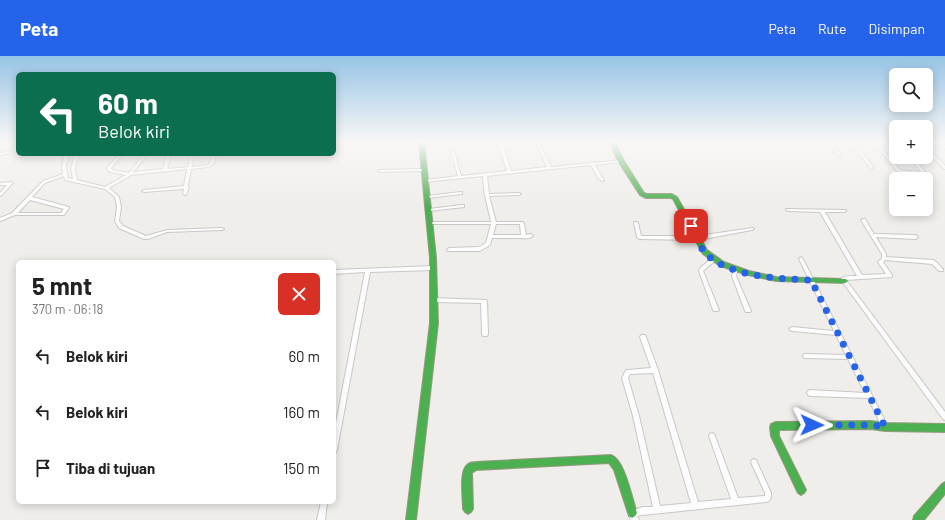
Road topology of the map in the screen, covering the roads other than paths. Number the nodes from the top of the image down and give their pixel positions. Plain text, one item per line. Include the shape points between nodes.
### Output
1 (592, 163) edge
2 (65, 164) edge
3 (74, 164) edge
4 (113, 164) edge
5 (138, 164) edge
6 (167, 164) edge
7 (191, 164) edge
8 (212, 164) edge
9 (423, 164) edge
10 (456, 164) edge
11 (506, 164) edge
12 (547, 164) edge
13 (586, 164) edge
14 (622, 164) edge
15 (869, 164) edge
16 (893, 164) edge
17 (917, 164) edge
18 (549, 168) junction
19 (872, 168) dead end
20 (190, 169) junction
21 (424, 170) junction
22 (165, 171) junction
23 (380, 171) dead end
24 (509, 172) junction
25 (130, 174) junction
26 (64, 175) junction
27 (485, 175) junction
28 (460, 178) junction
29 (602, 180) dead end
30 (425, 181) junction
31 (75, 182) junction
32 (0, 184) edge
33 (187, 187) junction
34 (106, 188) junction
35 (144, 191) dead end
36 (461, 193) dead end
37 (185, 194) dead end
38 (519, 194) dead end
39 (487, 195) junction
40 (0, 196) edge
41 (427, 197) junction
42 (29, 198) junction
43 (462, 206) dead end
44 (429, 210) junction
45 (788, 210) dead end
46 (822, 211) junction
47 (844, 211) dead end
48 (14, 214) junction
49 (0, 220) edge
50 (863, 220) dead end
51 (430, 223) junction
52 (494, 224) junction
53 (636, 224) dead end
54 (222, 229) dead end
55 (752, 229) dead end
56 (872, 235) junction
57 (531, 236) dead end
58 (524, 237) junction
59 (916, 237) dead end
60 (490, 238) junction
61 (698, 238) junction
62 (449, 250) dead end
63 (884, 258) junction
64 (714, 259) junction
65 (801, 259) dead end
66 (433, 268) junction
67 (736, 269) junction
68 (368, 270) junction
69 (941, 270) dead end
70 (336, 272) edge
71 (860, 277) junction
72 (811, 280) junction
73 (844, 281) junction
74 (433, 300) junction
75 (716, 310) dead end
76 (748, 311) dead end
77 (792, 329) dead end
78 (838, 333) junction
79 (485, 334) dead end
80 (643, 337) dead end
81 (806, 356) dead end
82 (850, 357) junction
83 (655, 370) junction
84 (810, 393) dead end
85 (870, 396) junction
86 (945, 418) edge
87 (885, 427) junction
88 (945, 428) edge
89 (712, 436) dead end
90 (336, 439) edge
91 (754, 462) dead end
92 (945, 487) edge
93 (801, 490) dead end
94 (736, 502) junction
95 (324, 504) edge
96 (695, 505) junction
97 (468, 509) dead end
98 (657, 509) junction
99 (634, 516) edge
100 (321, 520) edge
101 (411, 520) edge
102 (918, 520) edge

1 - 29 street
2 - 26 street
3 - 31 street
4 - 25 street via 110,171
5 - 25 street
6 - 22 street
7 - 20 street
8 - 20 street
9 - 21 street
10 - 28 street
11 - 24 street
12 - 18 street
13 - 18 street
14 - 61 street via 642,194 675,198
15 - 19 street
16 - 17 street via 899,171 924,173
18 - 24 street
20 - 22 street
20 - 33 street
21 - 23 street
21 - 30 street
22 - 25 street
24 - 27 street
25 - 34 street
26 - 31 street via 66,179
26 - 42 street via 44,182
27 - 28 street
27 - 39 street
28 - 30 street
30 - 41 street
31 - 34 street
32 - 40 street via 11,183
33 - 35 street
33 - 37 street
34 - 54 street via 117,197 117,221 121,227 146,238 167,231
36 - 41 street
38 - 39 street
39 - 52 street
41 - 44 street
42 - 48 street
42 - 48 street via 67,208 62,214
43 - 44 street
44 - 51 street
45 - 46 street
46 - 47 street
46 - 71 street
48 - 49 street
50 - 56 street
51 - 52 street
51 - 66 street
52 - 58 street via 522,224
52 - 60 street
53 - 61 street via 639,237
55 - 61 street
56 - 59 street
56 - 63 street
57 - 58 street
58 - 60 street
60 - 62 street via 488,246 484,248
61 - 64 street via 705,252
63 - 69 street via 933,262
63 - 71 street via 880,262 889,277
64 - 67 street
64 - 75 street via 702,268 701,272
65 - 72 street
66 - 68 street
66 - 74 street
67 - 72 street via 776,279
67 - 76 street via 734,276
68 - 70 street
68 - 90 street
71 - 73 street via 843,278
72 - 73 street
72 - 78 street
73 - 86 street
74 - 79 street via 484,301
74 - 101 street via 434,323
77 - 78 street
78 - 82 street
80 - 83 street
81 - 82 street
82 - 85 street
83 - 96 street
83 - 98 street via 628,372 625,378
84 - 85 street
85 - 87 street
87 - 88 street
87 - 93 street via 801,424 774,427 775,436
89 - 94 street
91 - 94 street via 768,498
92 - 102 street
94 - 96 street
95 - 100 street
96 - 98 street
97 - 99 street via 467,472 470,468 611,459 618,468
98 - 99 street

